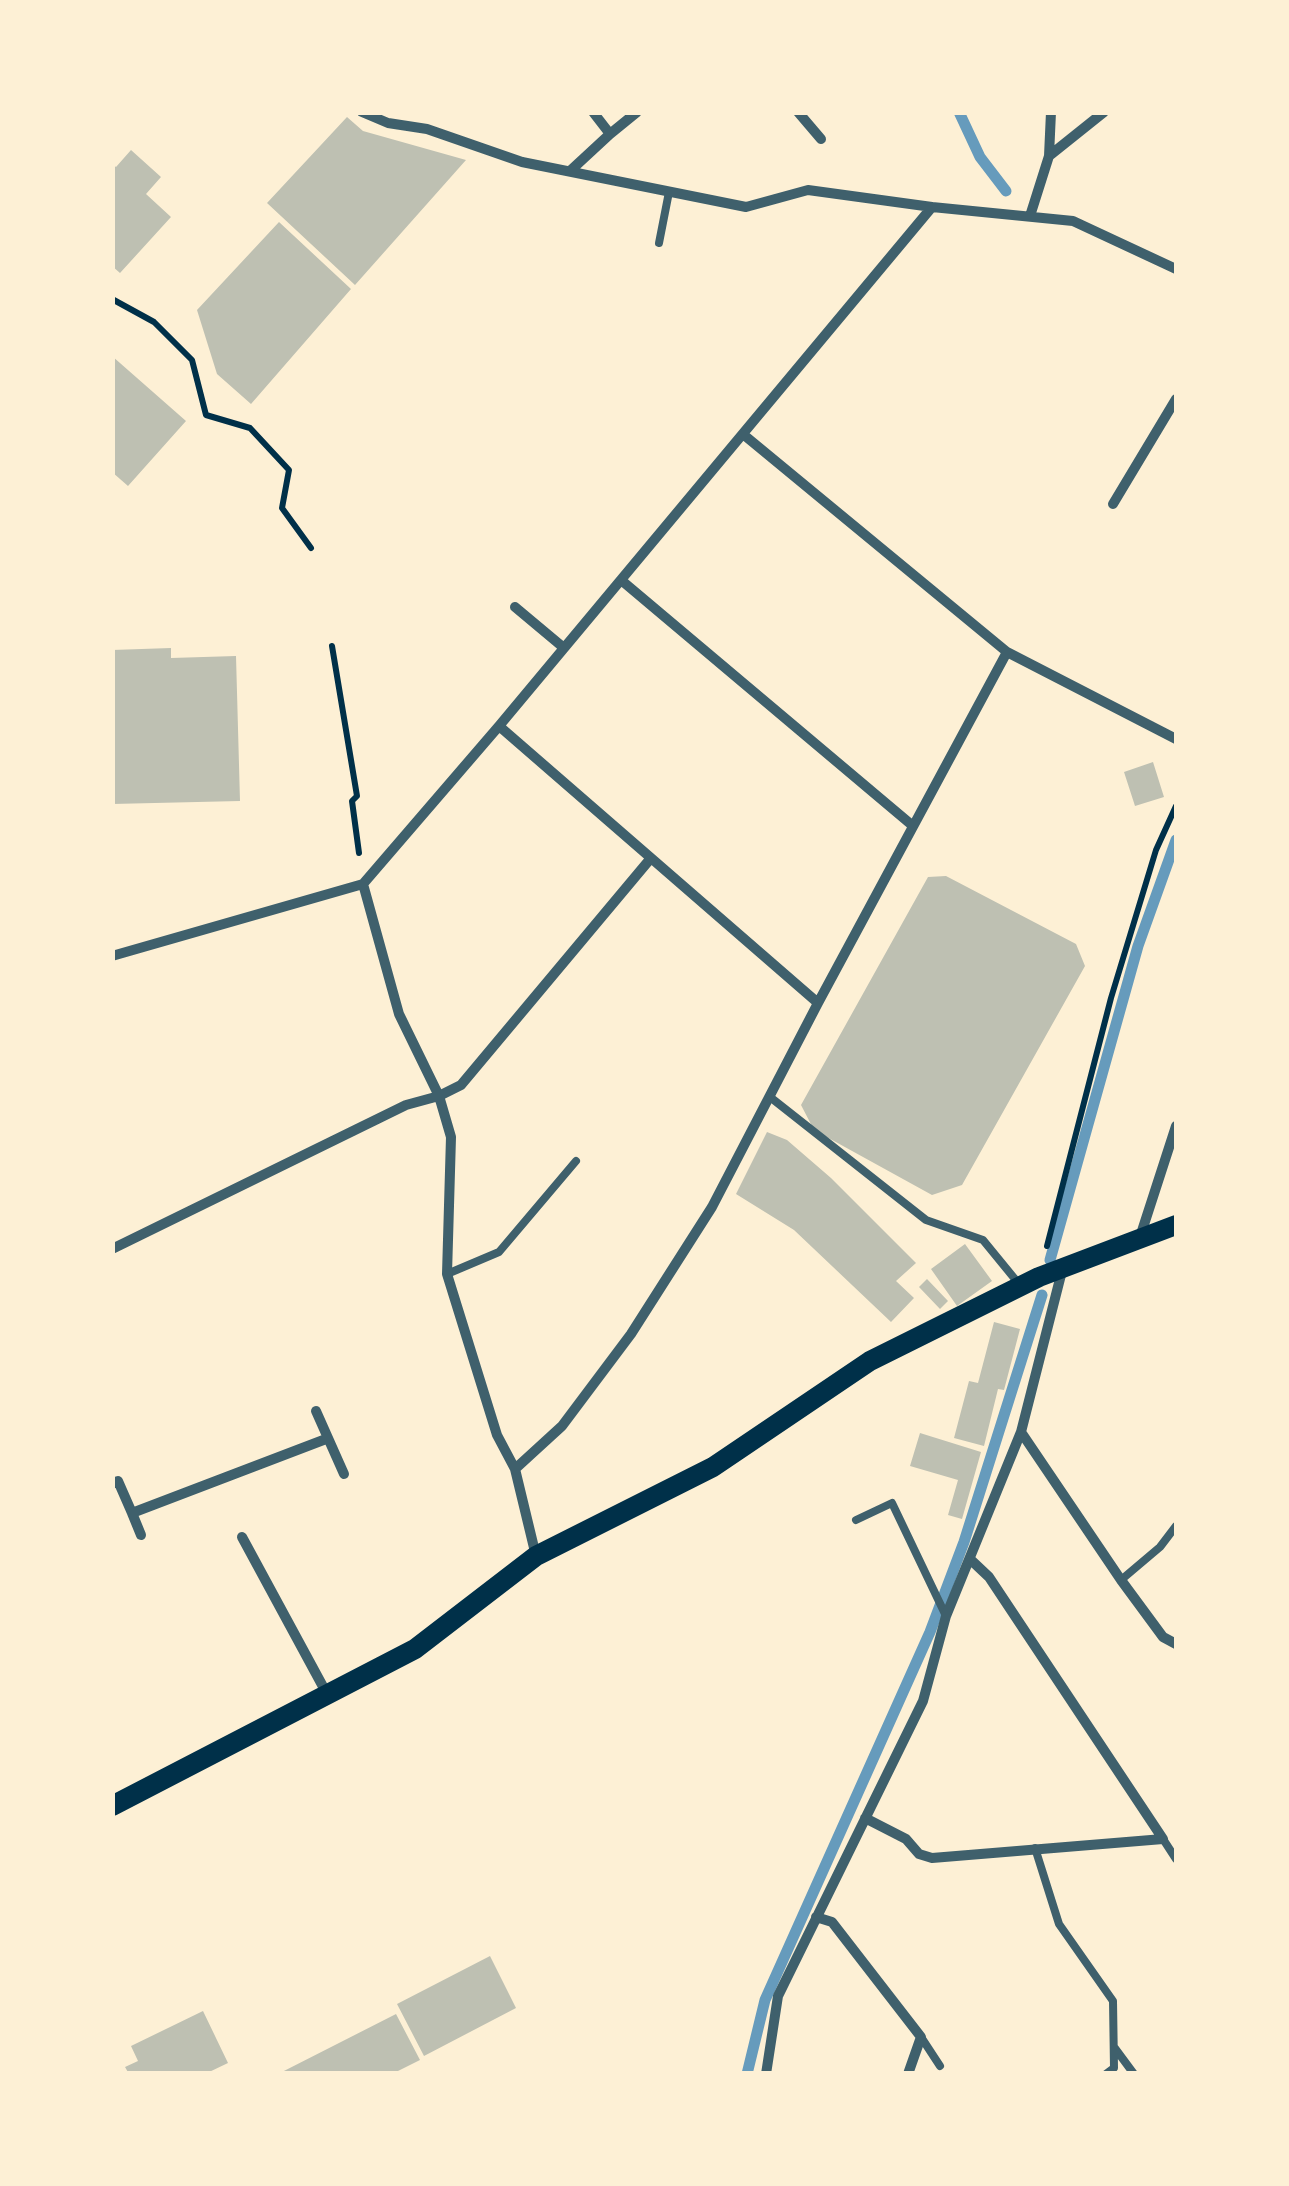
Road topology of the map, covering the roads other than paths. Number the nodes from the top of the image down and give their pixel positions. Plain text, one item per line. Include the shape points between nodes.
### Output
1 (362, 112) edge
2 (593, 112) edge
3 (637, 112) edge
4 (798, 112) edge
5 (1051, 112) edge
6 (1104, 112) edge
7 (610, 134) junction
8 (821, 139) dead end
9 (1049, 156) junction
10 (570, 170) junction
11 (670, 192) junction
12 (932, 207) junction
13 (1030, 216) junction
14 (658, 243) dead end
15 (1176, 269) edge
16 (1176, 399) edge
17 (744, 434) junction
18 (1113, 504) dead end
19 (621, 580) junction
20 (516, 607) dead end
21 (564, 648) junction
22 (1008, 652) junction
23 (499, 726) junction
24 (1176, 738) edge
25 (913, 826) junction
26 (650, 858) junction
27 (363, 884) junction
28 (112, 956) edge
29 (818, 1003) junction
30 (438, 1096) junction
31 (770, 1097) junction
32 (1176, 1126) edge
33 (576, 1161) dead end
34 (1176, 1225) edge
35 (1140, 1238) junction
36 (112, 1249) edge
37 (1063, 1266) junction
38 (447, 1274) junction
39 (1030, 1281) junction
40 (316, 1412) dead end
41 (1020, 1432) junction
42 (326, 1438) junction
43 (515, 1469) junction
44 (344, 1474) dead end
45 (112, 1484) edge
46 (132, 1513) junction
47 (856, 1520) dead end
48 (1176, 1526) edge
49 (142, 1535) dead end
50 (242, 1536) dead end
51 (536, 1556) junction
52 (971, 1560) junction
53 (1121, 1580) junction
54 (946, 1616) junction
55 (1176, 1644) edge
56 (328, 1695) junction
57 (112, 1806) edge
58 (865, 1818) junction
59 (1162, 1838) junction
60 (1036, 1848) junction
61 (1176, 1859) edge
62 (816, 1917) junction
63 (921, 2036) junction
64 (1114, 2046) junction
65 (940, 2066) dead end
66 (766, 2074) edge
67 (908, 2074) edge
68 (1106, 2074) edge
69 (1134, 2074) edge

1 - 10 street via 522,162
2 - 7 street
3 - 7 street
4 - 8 street
5 - 9 street
6 - 9 street
7 - 10 street
9 - 13 street
10 - 11 street
11 - 12 street via 746,207 808,190
11 - 14 lane
12 - 13 street
12 - 17 street
13 - 15 street via 1072,221
16 - 18 street
17 - 19 street
17 - 22 street
19 - 21 street
19 - 25 street
20 - 21 street
21 - 23 street
22 - 24 street
22 - 25 street
23 - 26 street
23 - 27 street
25 - 29 street
26 - 29 street
26 - 30 street via 461,1085
27 - 28 street
27 - 30 street via 399,1014
29 - 31 street
30 - 36 street via 406,1105
30 - 38 street via 451,1137
31 - 39 lane via 926,1220 982,1240
31 - 43 street via 712,1208 631,1334 562,1426
32 - 35 street
33 - 38 lane via 499,1252
34 - 35 main road
35 - 37 main road
37 - 39 main road
37 - 41 street
38 - 43 street via 497,1435
39 - 51 main road via 870,1361 714,1468
40 - 42 street
41 - 52 street
41 - 53 street
42 - 44 street
42 - 46 street
43 - 51 street
45 - 46 street via 118,1481
46 - 49 street
47 - 54 lane via 892,1503
48 - 53 lane
50 - 56 street
51 - 56 main road via 415,1649
52 - 54 street
52 - 59 street via 989,1577
53 - 55 street via 1163,1637
54 - 58 street via 923,1701
56 - 57 main road
58 - 60 street via 932,1858
58 - 62 street
59 - 60 street
59 - 61 lane
60 - 64 lane via 1059,1924 1114,2001
62 - 63 street via 832,1922
62 - 66 street via 778,1996
63 - 65 lane
63 - 67 street
64 - 68 lane via 1114,2068
64 - 69 lane

